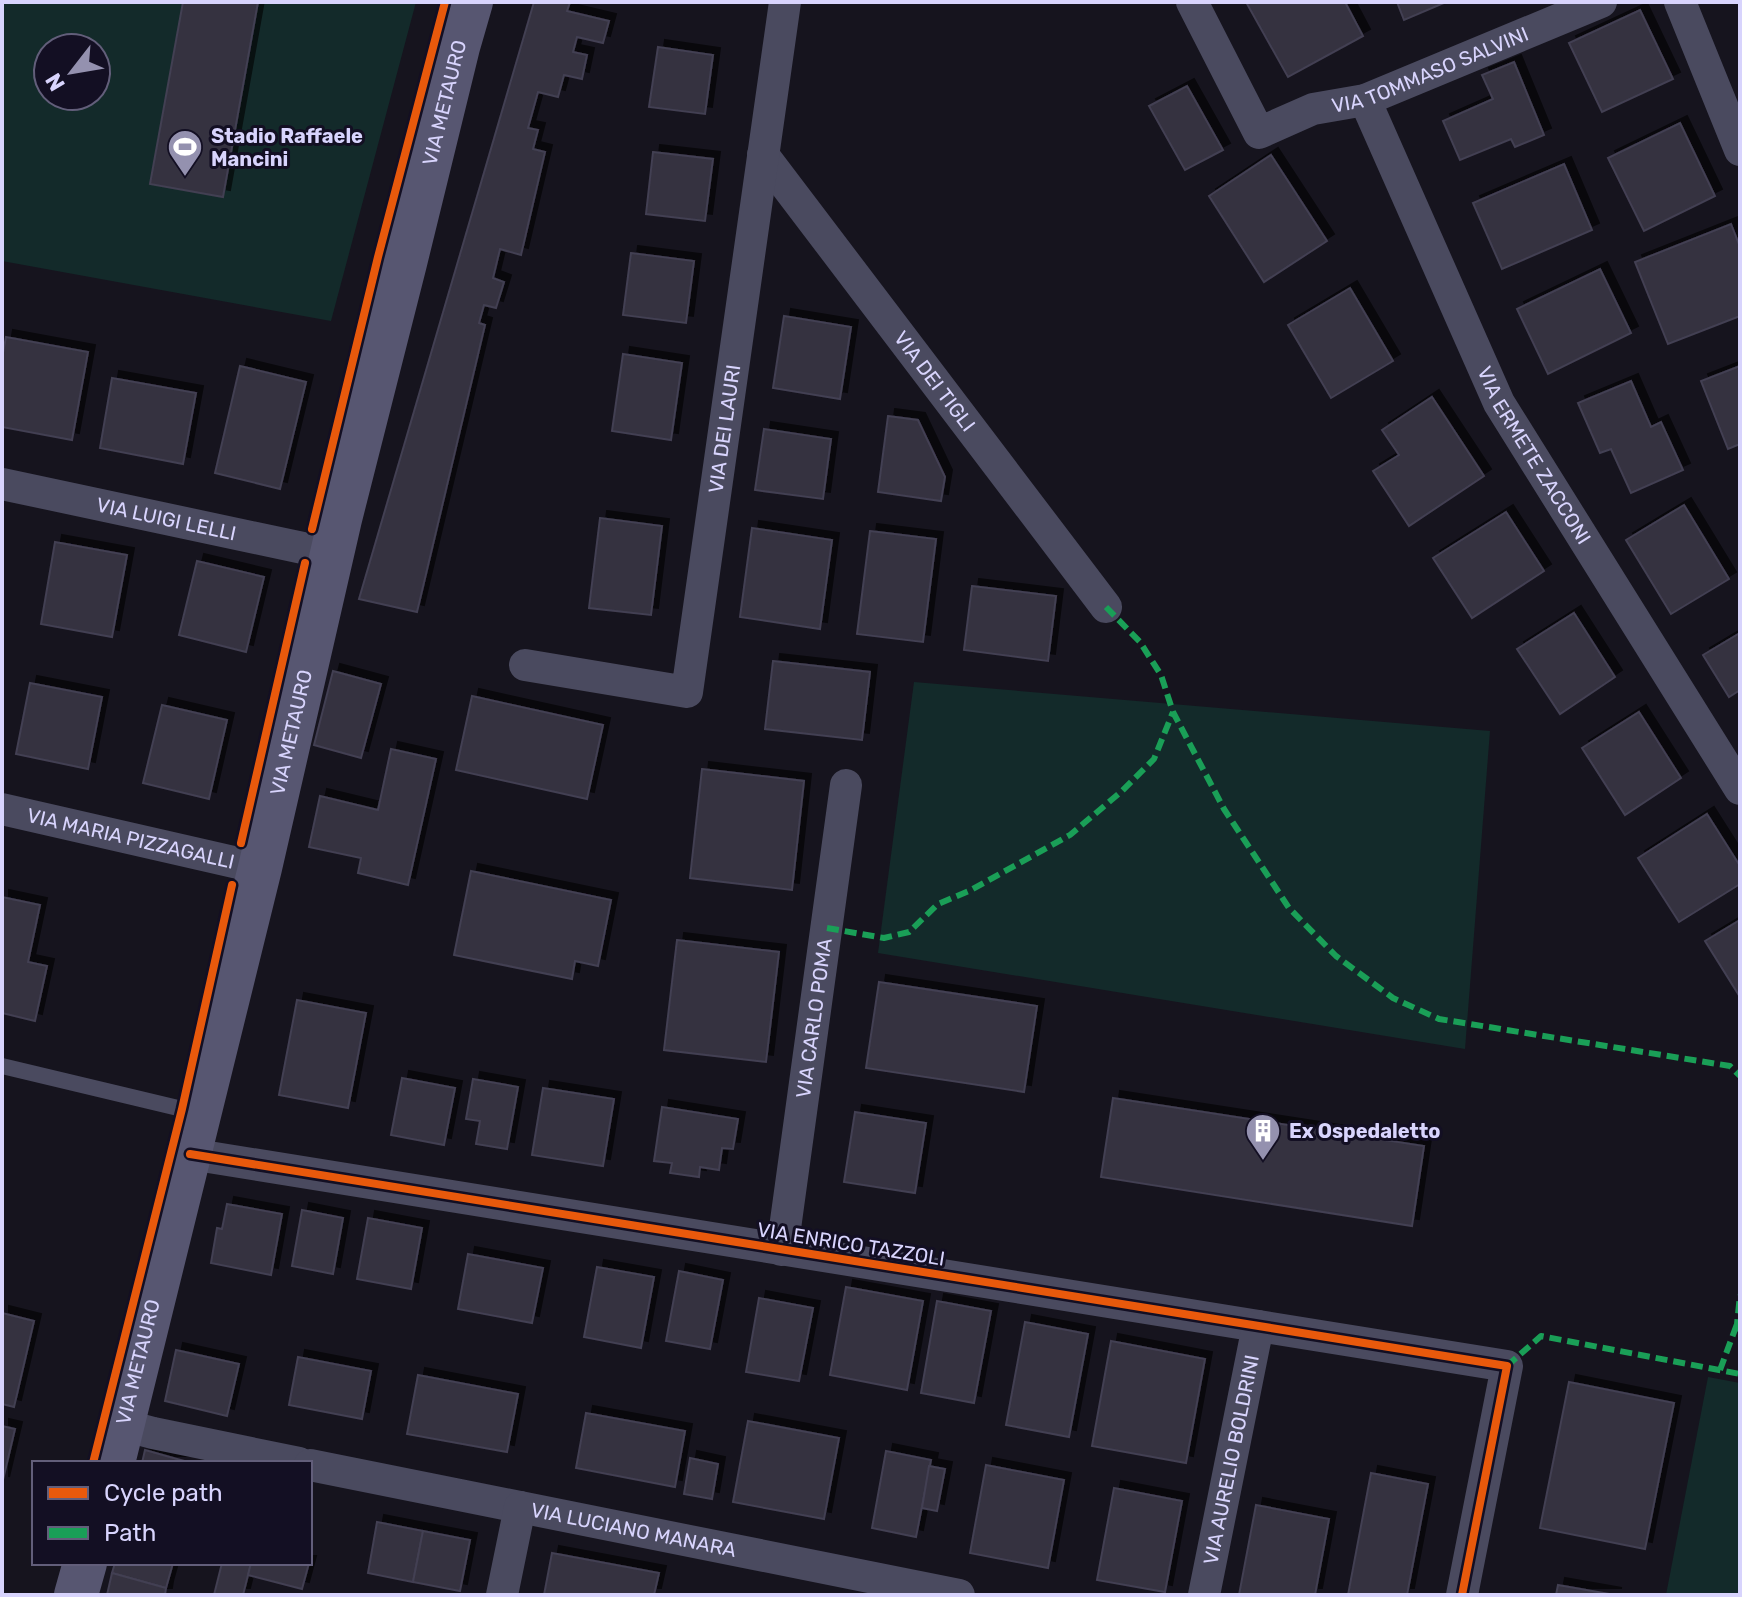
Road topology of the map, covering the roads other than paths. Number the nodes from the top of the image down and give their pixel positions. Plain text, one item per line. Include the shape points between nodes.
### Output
1 (471, 2) edge
2 (785, 2) edge
3 (1192, 2) edge
4 (1601, 2) edge
5 (1680, 2) edge
6 (1365, 100) junction
7 (1740, 150) edge
8 (763, 155) junction
9 (2, 484) edge
10 (331, 554) junction
11 (1106, 607) dead end
12 (525, 665) dead end
13 (846, 785) dead end
14 (1740, 789) edge
15 (2, 809) edge
16 (260, 868) junction
17 (2, 1066) edge
18 (195, 1133) junction
19 (782, 1250) junction
20 (1258, 1326) junction
21 (118, 1444) edge
22 (289, 1461) edge
23 (312, 1465) edge
24 (520, 1507) junction
25 (84, 1565) edge
26 (76, 1595) edge
27 (502, 1595) edge
28 (959, 1595) edge
29 (1204, 1595) edge
30 (1462, 1595) edge

1 - 10 street, VIA METAURO
2 - 8 street, VIA DEI LAURI
3 - 6 street, VIA TOMMASO SALVINI via 1259,133 1313,109
4 - 6 street, VIA TOMMASO SALVINI
5 - 7 street
6 - 14 street, VIA ERMETE ZACCONI via 1499,403
8 - 11 street, VIA DEI TIGLI
8 - 12 street, VIA DEI LAURI via 687,692
9 - 10 street, VIA LUIGI LELLI
10 - 16 street, VIA METAURO
13 - 19 street, VIA CARLO POMA
15 - 16 street, VIA MARIA PIZZAGALLI
16 - 18 street, VIA METAURO
17 - 18 lane via 45,1074
18 - 19 street, VIA ENRICO TAZZOLI
18 - 21 street, VIA METAURO
19 - 20 street, VIA ENRICO TAZZOLI
20 - 29 street, VIA AURELIO BOLDRINI
20 - 30 street, VIA ENRICO TAZZOLI via 1507,1366
21 - 22 street via 153,1433
23 - 24 street, VIA LUCIANO MANARA
24 - 27 street
24 - 28 street, VIA LUCIANO MANARA
25 - 26 street

